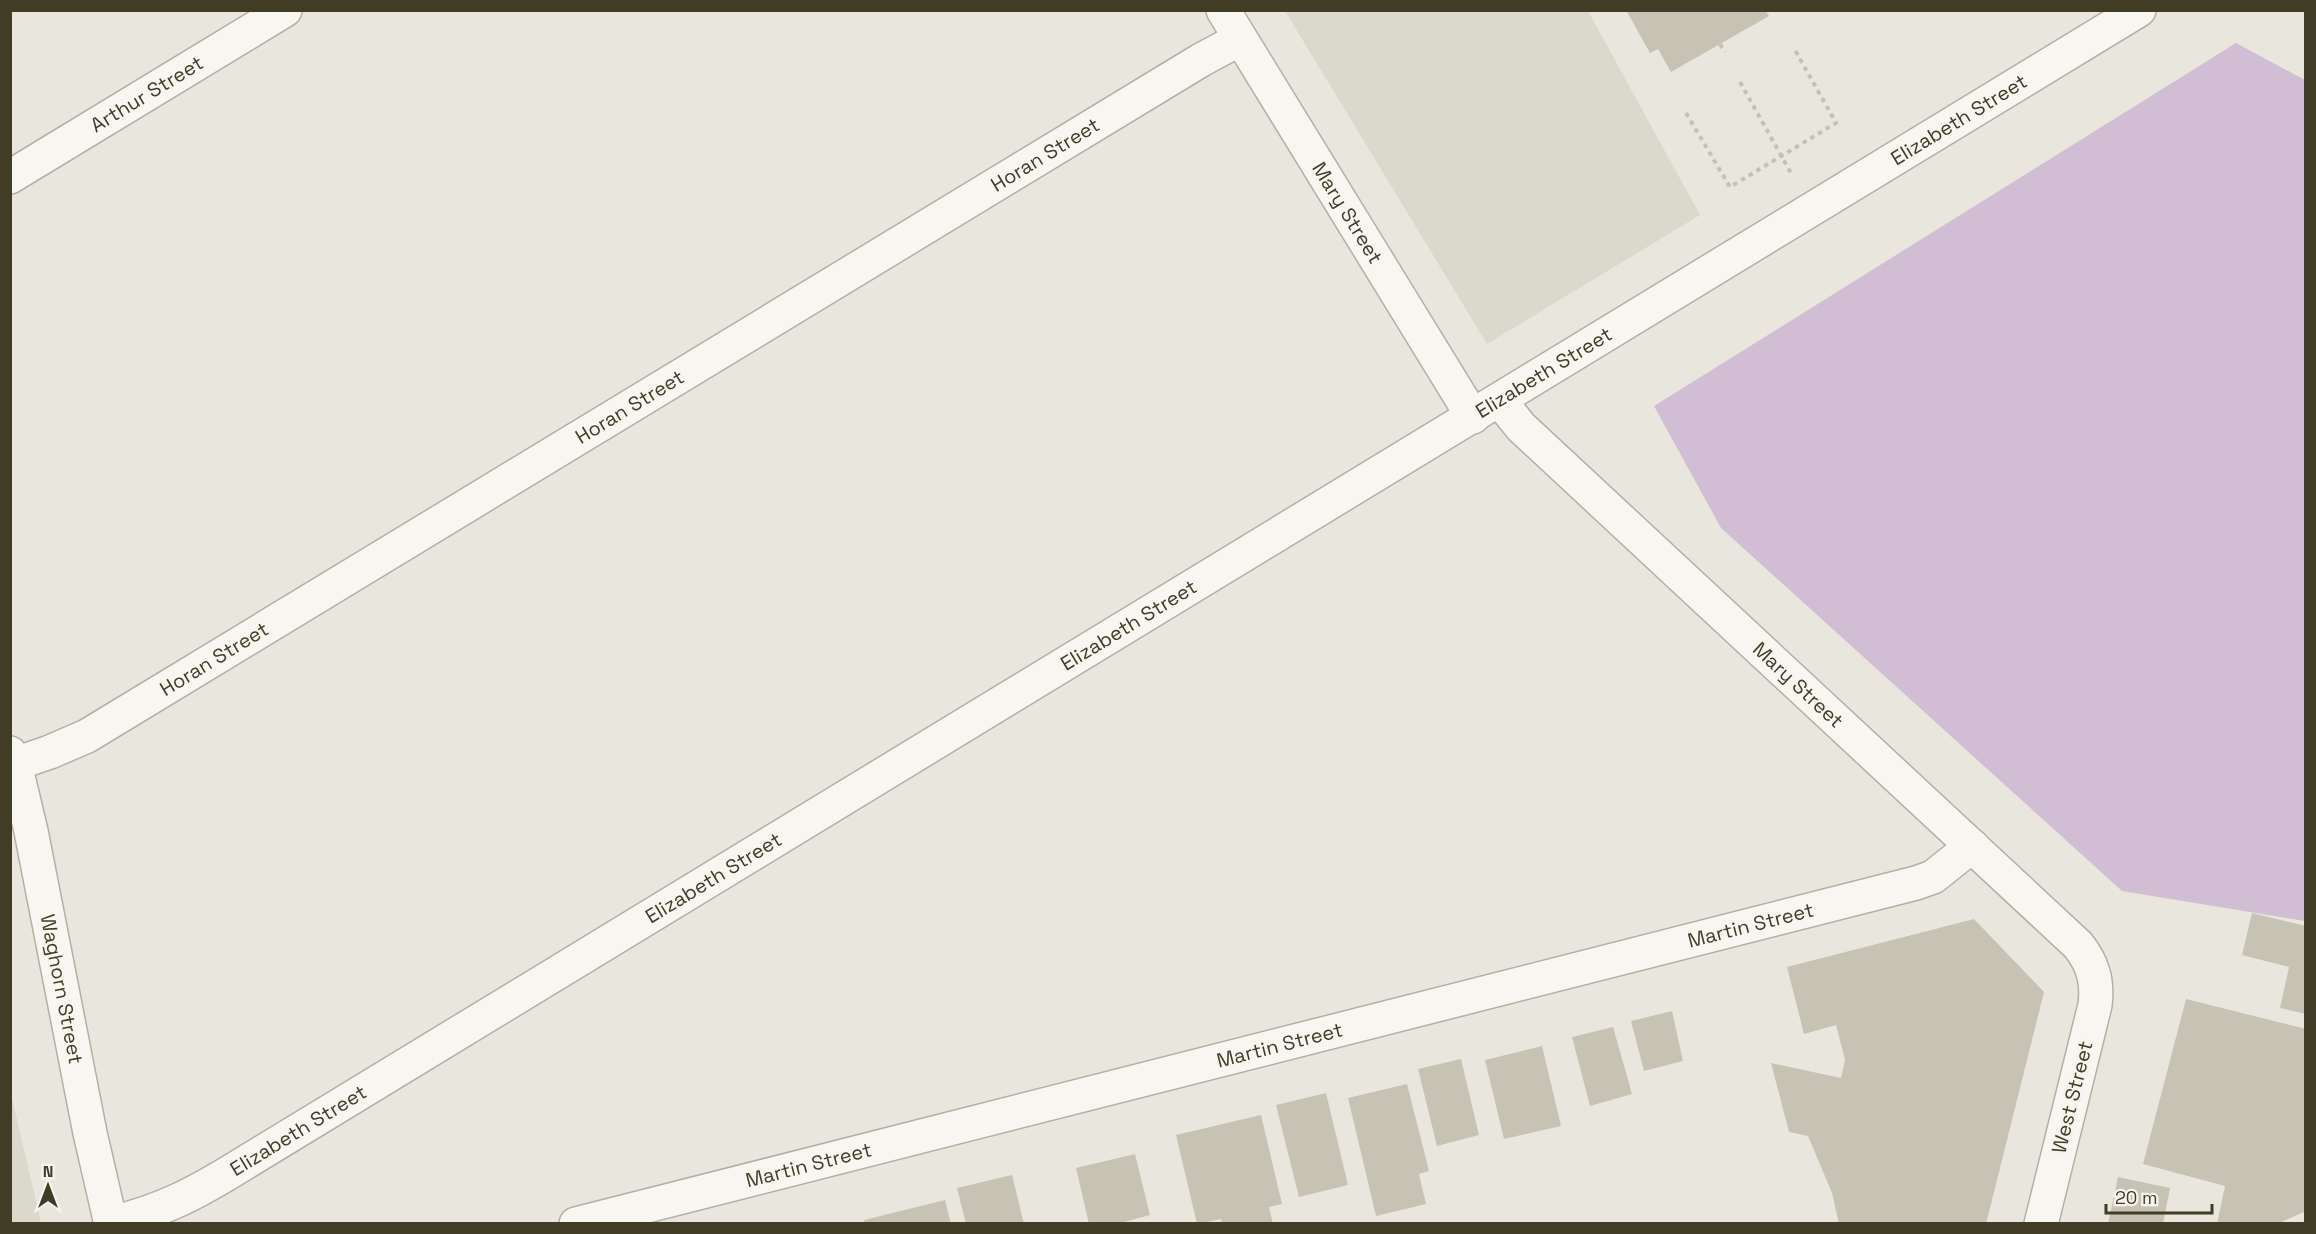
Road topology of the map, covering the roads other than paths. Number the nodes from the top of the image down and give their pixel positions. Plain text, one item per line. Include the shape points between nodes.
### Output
1 (285, 10) edge
2 (1223, 10) edge
3 (2139, 10) edge
4 (1240, 39) junction
5 (10, 177) edge
6 (1487, 409) junction
7 (13, 758) edge
8 (1972, 846) junction
9 (2094, 971) joint
10 (111, 1223) edge
11 (576, 1224) edge
12 (2041, 1224) edge

1 - 5 street, Arthur Street
2 - 4 street, Mary Street
3 - 6 street, Elizabeth Street
4 - 6 street, Mary Street
4 - 7 street, Horan Street via 87,736 51,752
6 - 8 street, Mary Street via 1521,427
6 - 10 street, Elizabeth Street via 194,1194 142,1216
7 - 10 street, Waghorn Street
8 - 9 street, Mary Street via 2078,945
8 - 11 street, Martin Street via 1933,877 1916,883
9 - 12 street, West Street via 2095,1005

